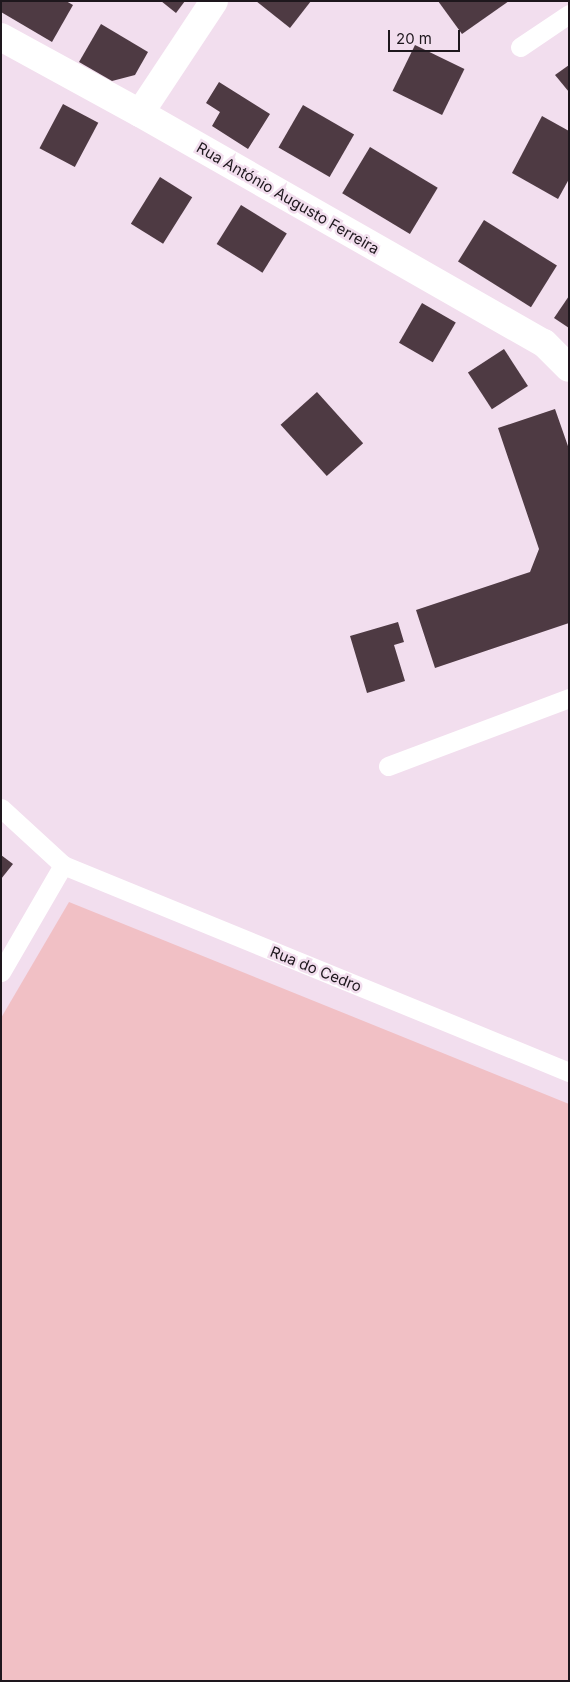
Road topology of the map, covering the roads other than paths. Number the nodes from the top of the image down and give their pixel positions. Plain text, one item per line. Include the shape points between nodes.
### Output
1 (214, 1) edge
2 (569, 14) edge
3 (1, 37) edge
4 (520, 47) dead end
5 (140, 113) junction
6 (569, 368) edge
7 (569, 698) edge
8 (388, 766) dead end
9 (1, 808) edge
10 (63, 865) junction
11 (1, 972) edge
12 (569, 1072) edge

1 - 5 street
2 - 4 street
3 - 5 street, Rua António Augusto Ferreira
5 - 6 street, Rua António Augusto Ferreira via 544,343
7 - 8 street
9 - 10 street
10 - 11 street
10 - 12 street, Rua do Cedro

